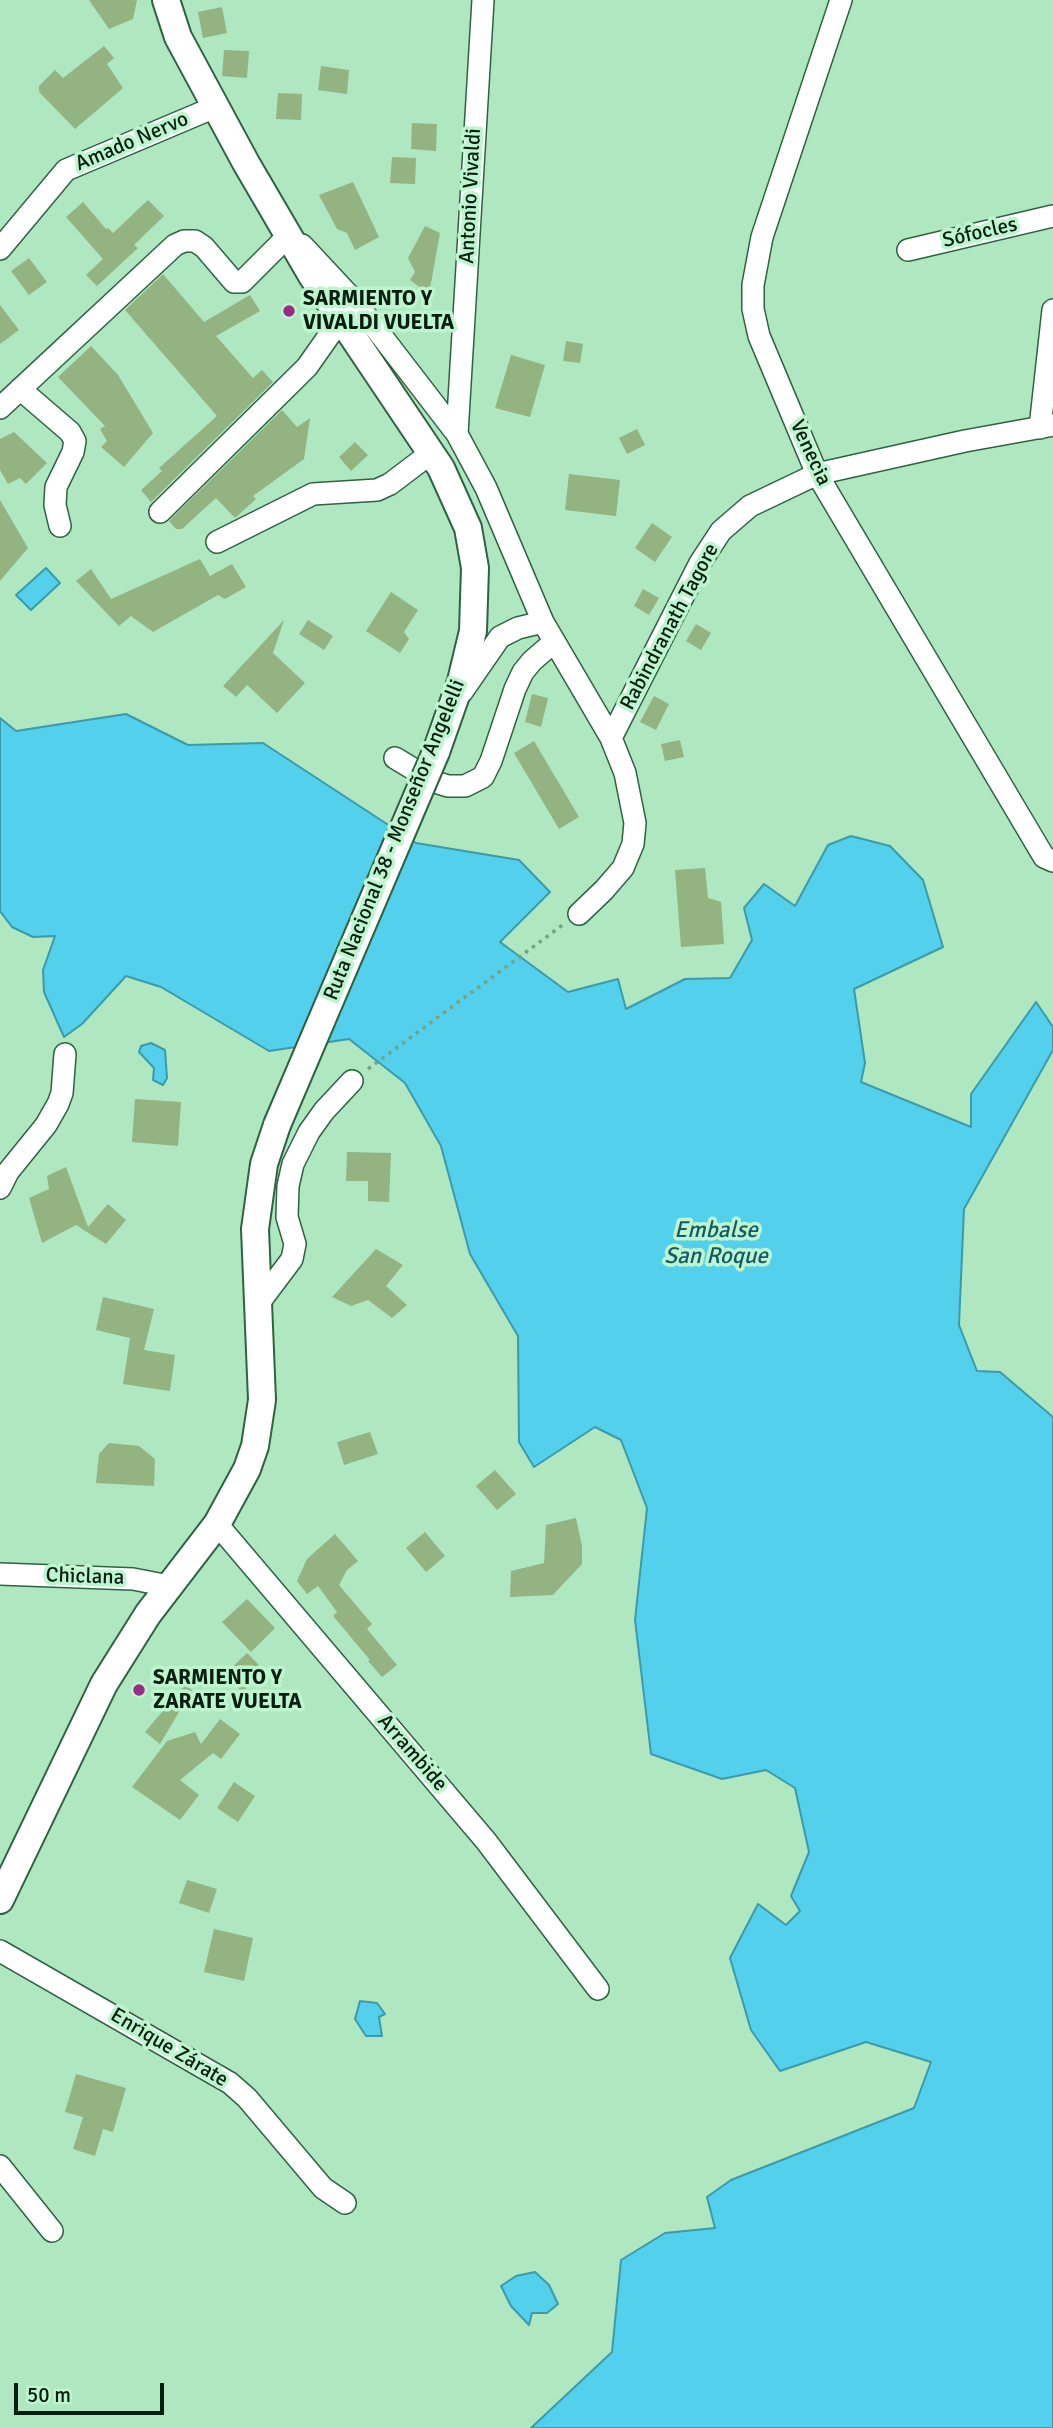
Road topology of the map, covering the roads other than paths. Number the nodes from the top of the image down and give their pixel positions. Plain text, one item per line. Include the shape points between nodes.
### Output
1 (166, 0) edge
2 (483, 0) edge
3 (841, 0) edge
4 (215, 107) junction
5 (1053, 216) edge
6 (284, 228) junction
7 (0, 249) edge
8 (908, 250) dead end
9 (1053, 310) edge
10 (340, 320) junction
11 (20, 389) junction
12 (0, 408) edge
13 (1046, 426) edge
14 (457, 434) junction
15 (431, 453) junction
16 (817, 474) junction
17 (160, 512) dead end
18 (60, 526) dead end
19 (217, 542) dead end
20 (543, 622) junction
21 (554, 642) junction
22 (454, 706) junction
23 (611, 738) junction
24 (395, 758) dead end
25 (1053, 861) edge
26 (579, 914) road end
27 (65, 1054) dead end
28 (352, 1080) road end
29 (0, 1188) edge
30 (259, 1303) junction
31 (217, 1524) junction
32 (0, 1574) edge
33 (169, 1586) junction
34 (0, 1900) edge
35 (0, 1951) edge
36 (598, 1989) dead end
37 (0, 2166) edge
38 (345, 2203) dead end
39 (52, 2231) dead end

1 - 4 main road, Ruta Nacional 38 - Monseñor Angelelli via 178,37
2 - 14 street, Antonio Vivaldi
3 - 16 street, Venecia via 762,237 753,285 752,309 759,336
4 - 6 main road, Ruta Nacional 38 - Monseñor Angelelli
4 - 7 street, Amado Nervo via 66,170
5 - 8 street, Sófocles
6 - 10 main road, Ruta Nacional 38 - Monseñor Angelelli
6 - 11 street via 242,282 234,282 195,242 175,245
6 - 14 street via 357,304
9 - 13 street
10 - 15 main road, Ruta Nacional 38 - Monseñor Angelelli
10 - 17 street via 307,367
11 - 12 street
11 - 18 street via 75,441 56,487
13 - 16 street, Rabindranath Tagore
14 - 20 street via 486,488
15 - 19 street via 377,490 313,494
15 - 22 main road, Ruta Nacional 38 - Monseñor Angelelli via 468,528 475,568 470,647
16 - 23 street, Rabindranath Tagore via 750,506 721,531 700,563
16 - 25 street, Venecia via 1044,857
20 - 21 street
20 - 22 street via 500,637
21 - 23 street
21 - 24 street via 523,672 482,777 466,786 448,786
22 - 30 main road, Ruta Nacional 38 - Monseñor Angelelli, bridge via 264,1164 255,1229
23 - 26 street via 632,799 633,844 623,867
27 - 29 street via 58,1104
28 - 30 street via 309,1132 293,1164 287,1217 295,1244 292,1259
30 - 31 main road, Ruta Nacional 38 - Monseñor Angelelli via 262,1380 256,1446
31 - 33 main road, Ruta Nacional 38 - Monseñor Angelelli
31 - 36 street, Arrambide via 479,1831
32 - 33 street, Chiclana via 133,1579
33 - 34 main road, Ruta Nacional 38 - Monseñor Angelelli via 104,1684
35 - 38 street, Enrique Zárate via 230,2083 323,2189
37 - 39 street

